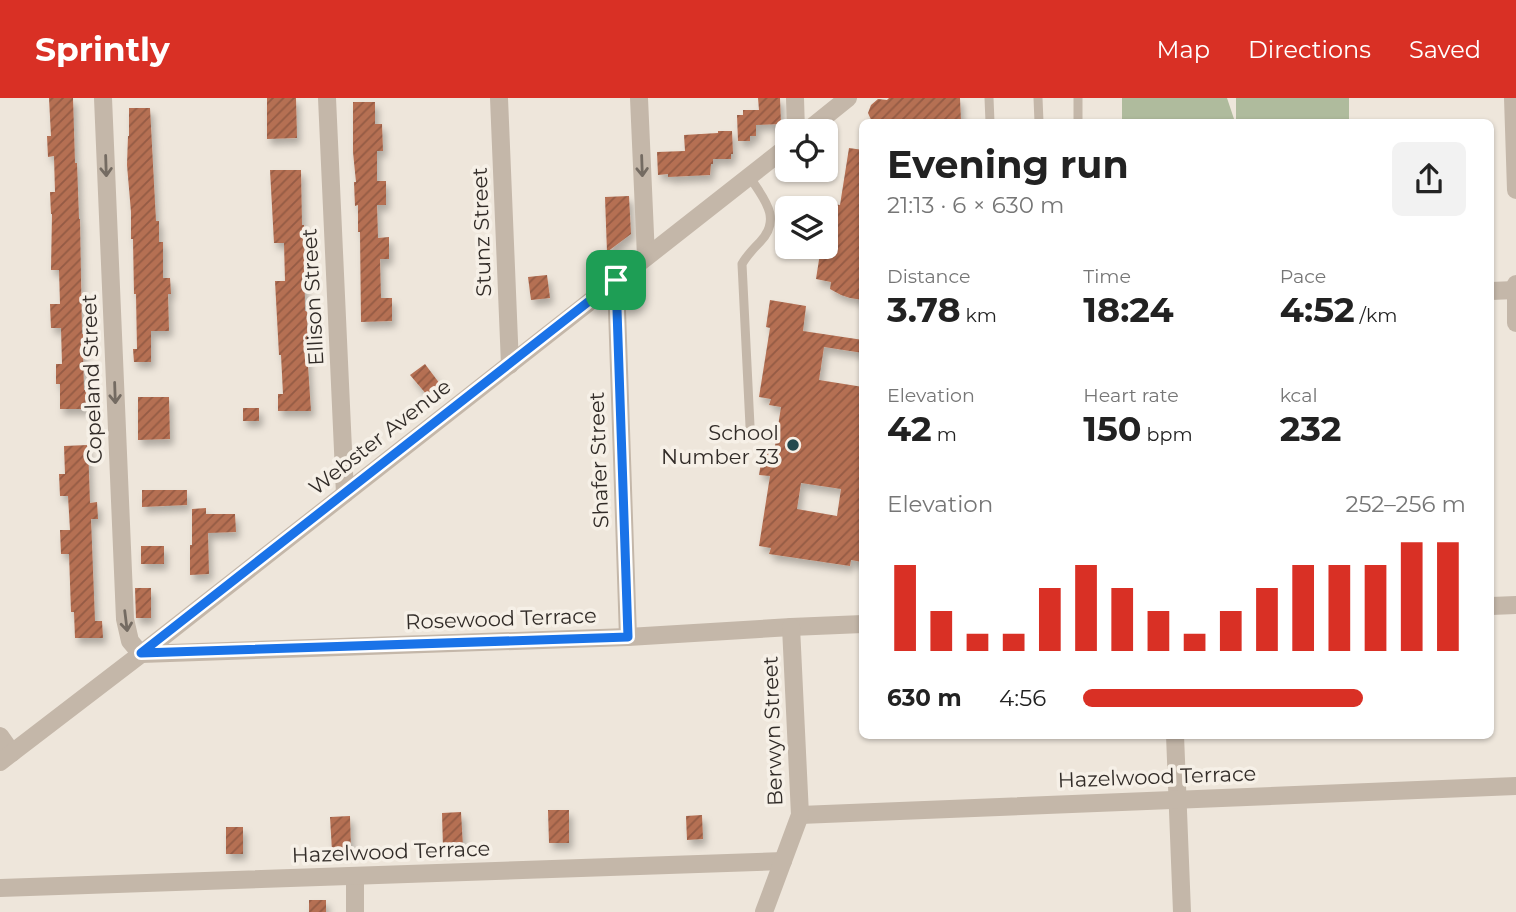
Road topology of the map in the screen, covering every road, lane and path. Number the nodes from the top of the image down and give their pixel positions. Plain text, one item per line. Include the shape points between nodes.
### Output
1 (103, 98) edge
2 (327, 98) edge
3 (499, 98) edge
4 (639, 98) edge
5 (795, 98) edge
6 (848, 98) edge
7 (989, 98) edge
8 (1038, 98) edge
9 (1078, 98) edge
10 (1513, 98) edge
11 (796, 119) edge
12 (822, 119) edge
13 (990, 119) edge
14 (1039, 119) edge
15 (1078, 119) edge
16 (775, 156) edge
17 (749, 176) junction
18 (1516, 190) edge
19 (646, 257) junction
20 (616, 280) junction
21 (1516, 284) edge
22 (1515, 290) edge
23 (1494, 291) edge
24 (1516, 323) edge
25 (510, 365) junction
26 (750, 426) dead end
27 (345, 494) junction
28 (1516, 605) edge
29 (1494, 606) edge
30 (859, 624) edge
31 (791, 626) junction
32 (628, 637) junction
33 (141, 653) junction
34 (0, 736) edge
35 (1175, 739) edge
36 (6, 757) edge
37 (1516, 786) edge
38 (1178, 799) junction
39 (800, 815) junction
40 (783, 861) junction
41 (355, 876) junction
42 (0, 888) edge
43 (355, 912) edge
44 (764, 912) edge
45 (1182, 912) edge

1 -> 33 street, Copeland Street via 125,619 130,641
2 - 27 street, Ellison Street
3 - 25 street, Stunz Street
4 -> 19 street
5 - 11 street
6 - 12 street
7 - 13 lane
8 - 14 lane
9 - 15 lane
10 - 18 street
16 - 17 street, Webster Avenue
17 - 19 street, Webster Avenue
17 - 26 lane via 772,215 767,234 742,264
19 - 20 street, Webster Avenue
20 - 25 street, Webster Avenue
20 - 32 street, Shafer Street
21 - 22 street
22 - 23 street
22 - 24 street
25 - 27 street, Webster Avenue
27 - 33 street, Webster Avenue
28 - 29 street
30 - 31 street, Rosewood Terrace
31 - 32 street, Rosewood Terrace
31 - 39 street, Berwyn Street
32 - 33 street, Rosewood Terrace
33 - 36 street, Webster Avenue
34 - 36 street
35 - 38 street
37 - 38 street, Hazelwood Terrace
38 - 39 street, Hazelwood Terrace
38 - 45 street
39 - 40 street, Berwyn Street
40 - 41 street, Hazelwood Terrace
40 - 44 street, Berwyn Street
41 - 42 street, Hazelwood Terrace
41 - 43 street

